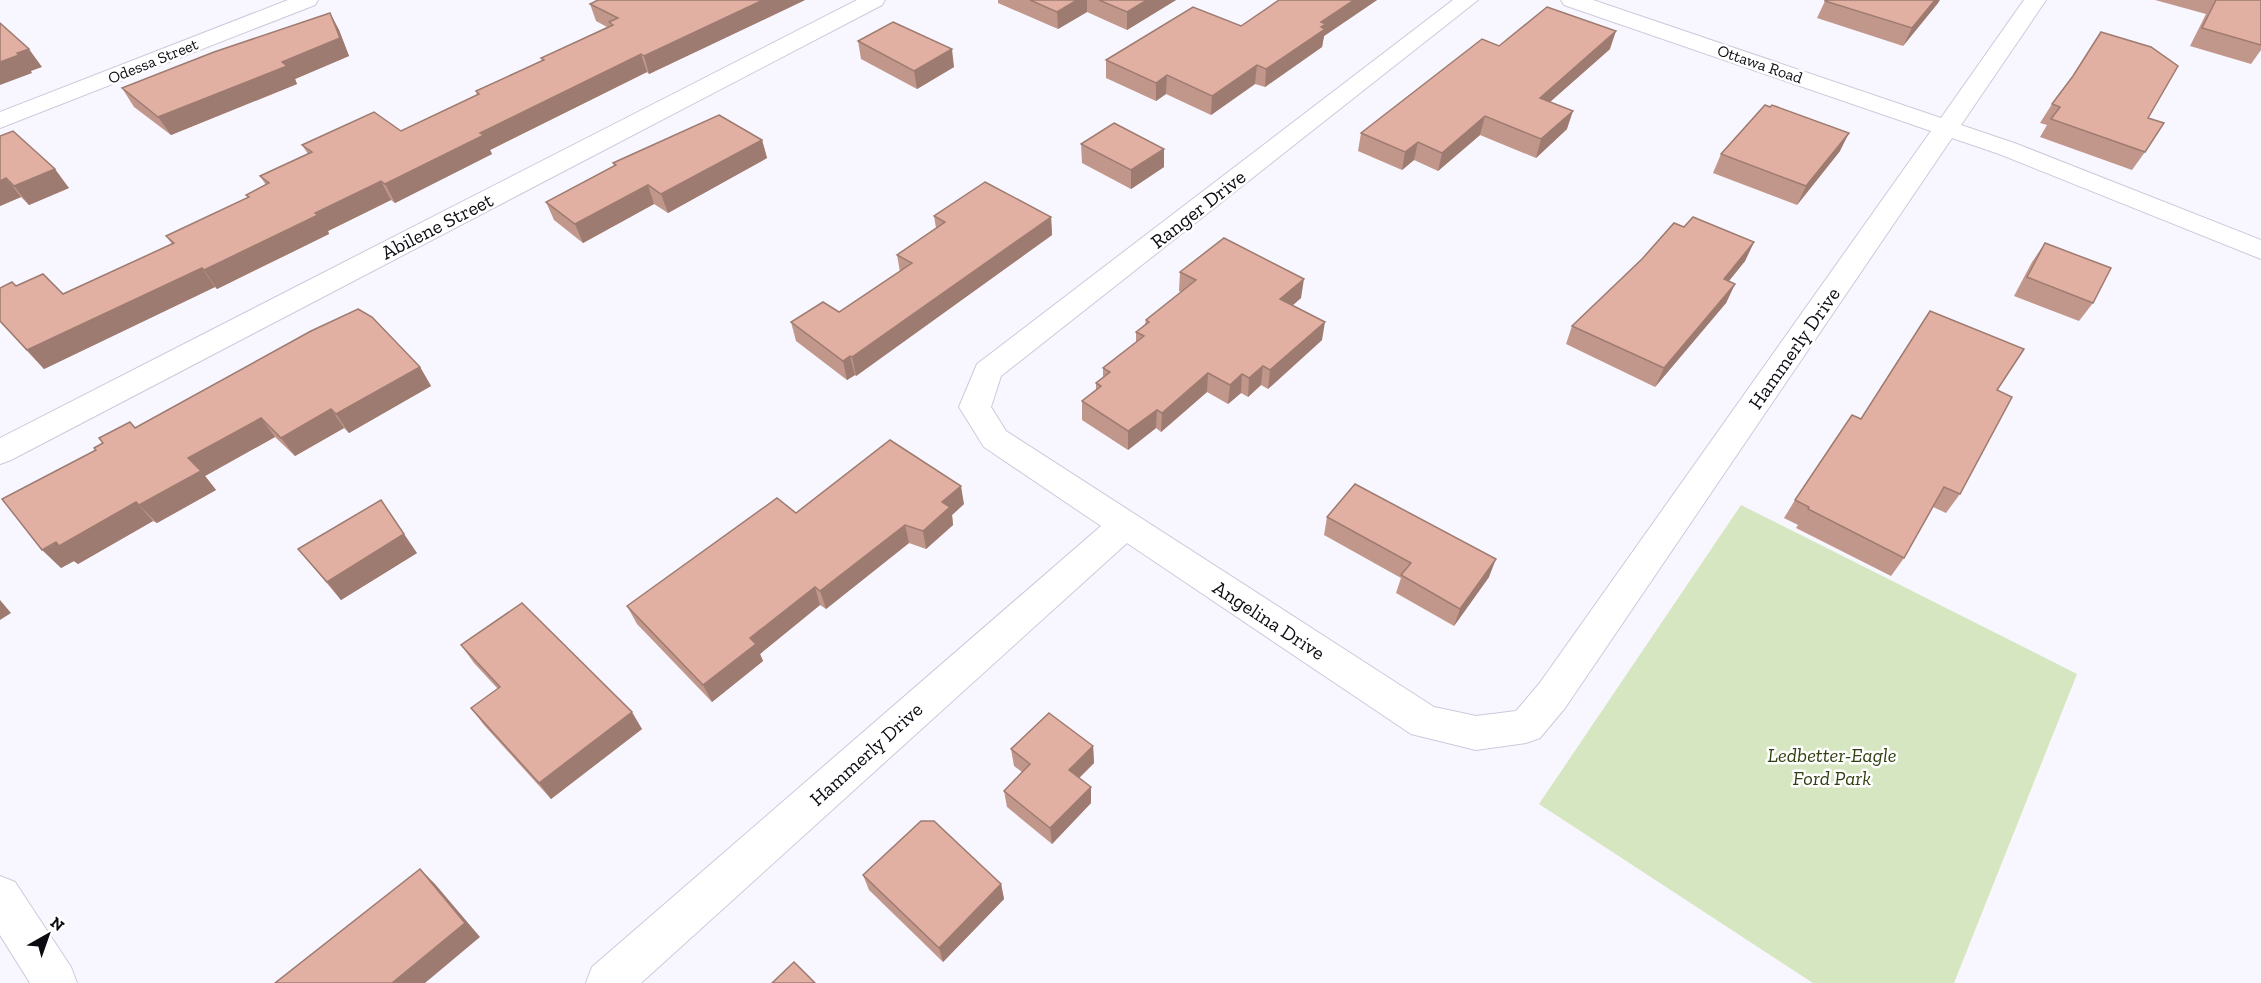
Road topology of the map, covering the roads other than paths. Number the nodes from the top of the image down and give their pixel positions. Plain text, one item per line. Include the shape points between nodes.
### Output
1 (307, 0) edge
2 (874, 0) edge
3 (1467, 0) edge
4 (1572, 0) edge
5 (2036, 0) edge
6 (0, 121) edge
7 (1948, 128) junction
8 (2261, 250) edge
9 (995, 439) joint
10 (0, 452) edge
11 (1124, 526) junction
12 (1552, 696) joint
13 (0, 896) edge
14 (55, 983) edge
15 (608, 983) edge

1 - 6 street, Odessa Street
2 - 10 street, Abilene Street
3 - 9 street, Ranger Drive via 988,371 975,407
4 - 7 street, Ottawa Road
5 - 7 street, Hammerly Drive
7 - 8 street, Ottawa Road
7 - 12 street, Hammerly Drive
9 - 11 street, Angelina Drive
11 - 12 street, Angelina Drive via 1425,722 1476,733 1526,726
11 - 15 street, Hammerly Drive
13 - 14 street

